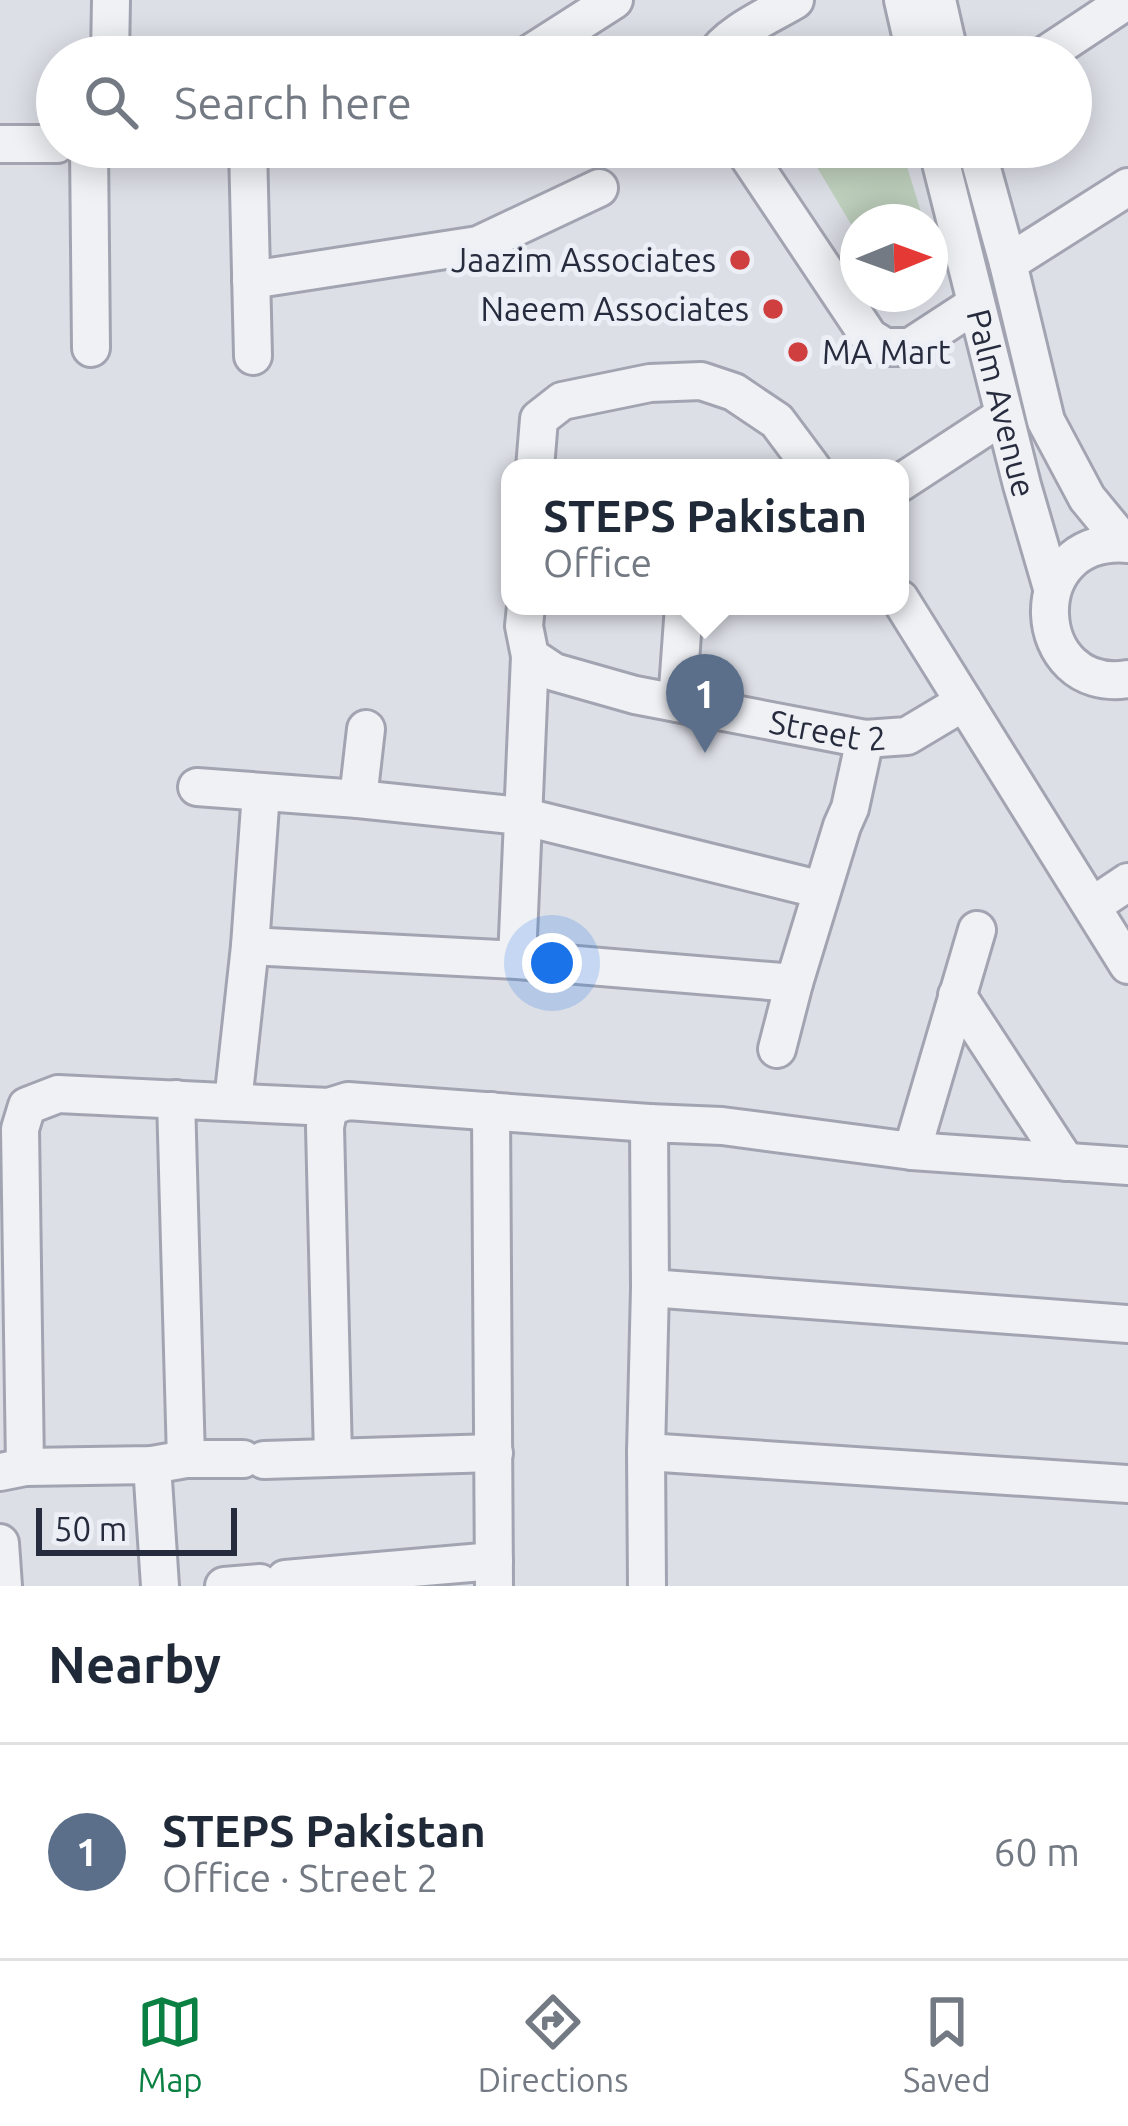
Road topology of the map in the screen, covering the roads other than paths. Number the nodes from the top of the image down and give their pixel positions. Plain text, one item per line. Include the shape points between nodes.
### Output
1 (111, 0) edge
2 (614, 0) edge
3 (796, 0) edge
4 (903, 0) edge
5 (937, 0) edge
6 (1128, 0) edge
7 (110, 36) edge
8 (558, 36) edge
9 (735, 36) edge
10 (911, 36) edge
11 (945, 36) edge
12 (1074, 36) edge
13 (0, 144) edge
14 (36, 144) edge
15 (89, 168) edge
16 (248, 168) edge
17 (756, 168) edge
18 (942, 168) edge
19 (982, 168) edge
20 (1128, 187) edge
21 (599, 188) dead end
22 (1009, 262) junction
23 (251, 280) junction
24 (976, 304) junction
25 (92, 348) dead end
26 (253, 356) dead end
27 (1004, 415) junction
28 (537, 459) edge
29 (801, 459) edge
30 (909, 477) edge
31 (1126, 544) edge
32 (1052, 588) junction
33 (909, 613) edge
34 (525, 615) edge
35 (683, 615) edge
36 (530, 656) junction
37 (1124, 683) edge
38 (964, 702) junction
39 (677, 703) junction
40 (366, 729) dead end
41 (865, 739) junction
42 (197, 787) dead end
43 (261, 792) junction
44 (358, 799) junction
45 (521, 816) junction
46 (1128, 882) edge
47 (822, 890) junction
48 (1092, 907) junction
49 (976, 930) dead end
50 (250, 946) junction
51 (517, 960) junction
52 (1128, 965) edge
53 (794, 983) junction
54 (957, 995) junction
55 (777, 1049) dead end
56 (176, 1099) junction
57 (233, 1102) junction
58 (329, 1107) junction
59 (491, 1111) junction
60 (649, 1123) junction
61 (912, 1151) junction
62 (1066, 1162) junction
63 (1128, 1166) edge
64 (650, 1288) junction
65 (1128, 1324) edge
66 (646, 1452) junction
67 (494, 1453) junction
68 (333, 1456) junction
69 (169, 1462) junction
70 (13, 1470) edge
71 (1128, 1484) edge
72 (0, 1543) edge
73 (494, 1574) edge
74 (256, 1583) edge
75 (3, 1586) edge
76 (160, 1586) edge
77 (647, 1586) edge

1 - 7 street
2 - 8 street
3 - 9 street
4 - 10 street
5 - 11 street
6 - 12 street
13 - 14 street
15 - 25 street
16 - 23 street
17 - 24 street via 869,337 910,347
18 - 24 street, Palm Avenue
19 - 22 street, Palm Avenue
20 - 22 street
21 - 23 street via 478,245
22 - 31 street, Palm Avenue via 1046,421 1087,498
23 - 26 street
24 - 27 street, Palm Avenue
27 - 30 street
27 - 32 street, Palm Avenue
28 - 29 street via 539,419 562,401 701,381 777,421
31 - 32 street via 1081,553
32 - 37 street, Palm Avenue via 1047,614 1068,661
33 - 38 street
34 - 36 street
35 - 39 street
36 - 39 street, Street 2 via 554,672
36 - 45 street
38 - 41 street, Street 2 via 907,736
38 - 48 street
39 - 41 street, Street 2
40 - 44 street
41 - 47 street
42 - 43 street
43 - 44 street
43 - 50 street
44 - 45 street
45 - 47 street
45 - 51 street
46 - 48 street
47 - 53 street
48 - 52 street
49 - 54 street
50 - 51 street
50 - 57 street
51 - 53 street
53 - 55 street
54 - 61 street
54 - 62 street
56 - 57 street
56 - 69 street
56 - 70 street via 58,1094 27,1106 20,1129
57 - 58 street
58 - 59 street
58 - 68 street
59 - 60 street
59 - 67 street
60 - 61 street
60 - 64 street
61 - 62 street
62 - 63 street
64 - 65 street
64 - 66 street
66 - 71 street
66 - 77 street
67 - 68 street
67 - 73 street
68 - 69 street
69 - 70 street
69 - 76 street
72 - 75 street
73 - 74 street

